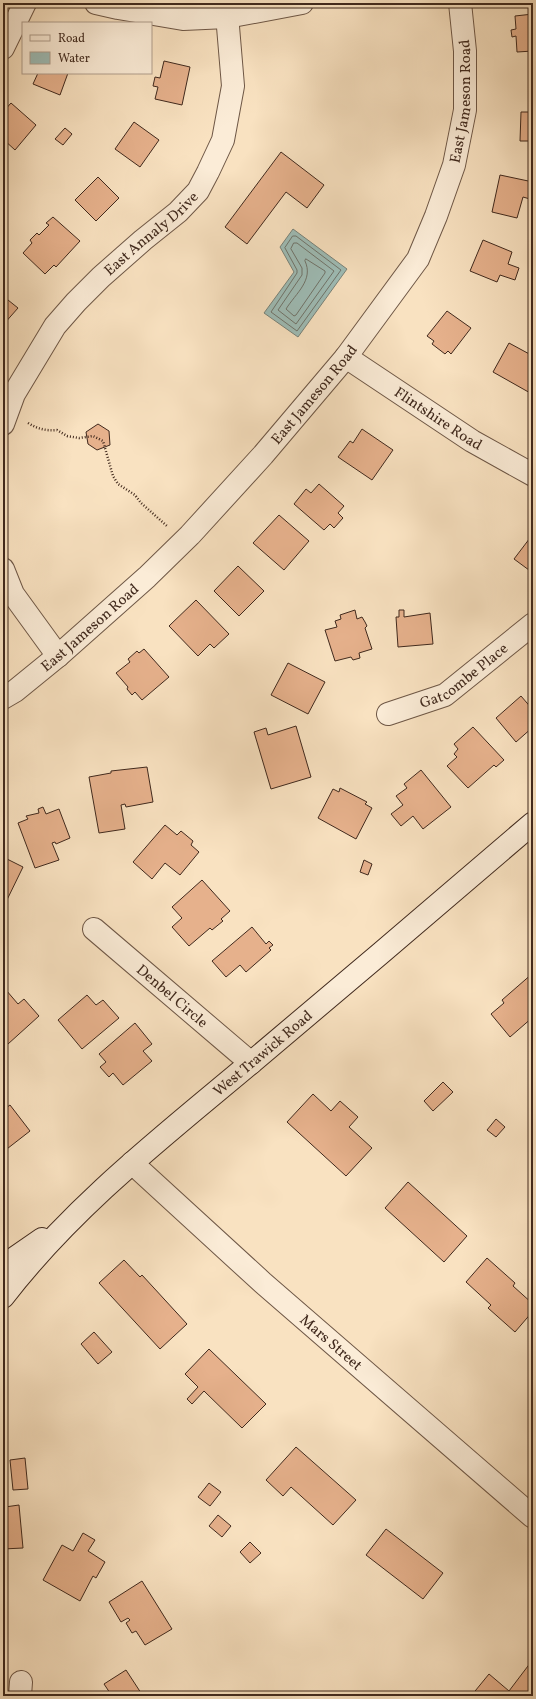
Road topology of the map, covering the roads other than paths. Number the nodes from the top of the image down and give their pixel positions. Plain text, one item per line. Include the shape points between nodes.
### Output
1 (25, 3) edge
2 (96, 3) edge
3 (302, 3) edge
4 (460, 3) edge
5 (227, 10) edge
6 (3, 48) edge
7 (346, 357) junction
8 (5, 417) edge
9 (533, 475) edge
10 (3, 569) edge
11 (533, 624) edge
12 (58, 656) junction
13 (3, 698) edge
14 (388, 714) dead end
15 (533, 823) edge
16 (94, 929) dead end
17 (251, 1063) junction
18 (132, 1163) junction
19 (70, 1221) junction
20 (3, 1266) edge
21 (4, 1296) edge
22 (533, 1517) edge

1 - 6 street
2 - 5 street via 183,19
3 - 5 street
4 - 7 street, East Jameson Road via 465,51 466,110 454,165 418,259
5 - 8 street, East Annaly Drive via 233,86 223,140 198,191 178,212 101,278 55,326 14,394
7 - 9 street, Flintshire Road via 472,441
7 - 12 street, East Jameson Road via 263,455 184,540 147,577
10 - 12 street via 14,594
11 - 14 street, Gatcombe Place via 445,695
12 - 13 street, East Jameson Road
15 - 17 street, West Trawick Road
16 - 17 street, Denbel Circle
17 - 18 street, West Trawick Road
18 - 19 street, West Trawick Road
18 - 22 street, Mars Street via 263,1284
19 - 20 street
19 - 21 street, West Trawick Road

